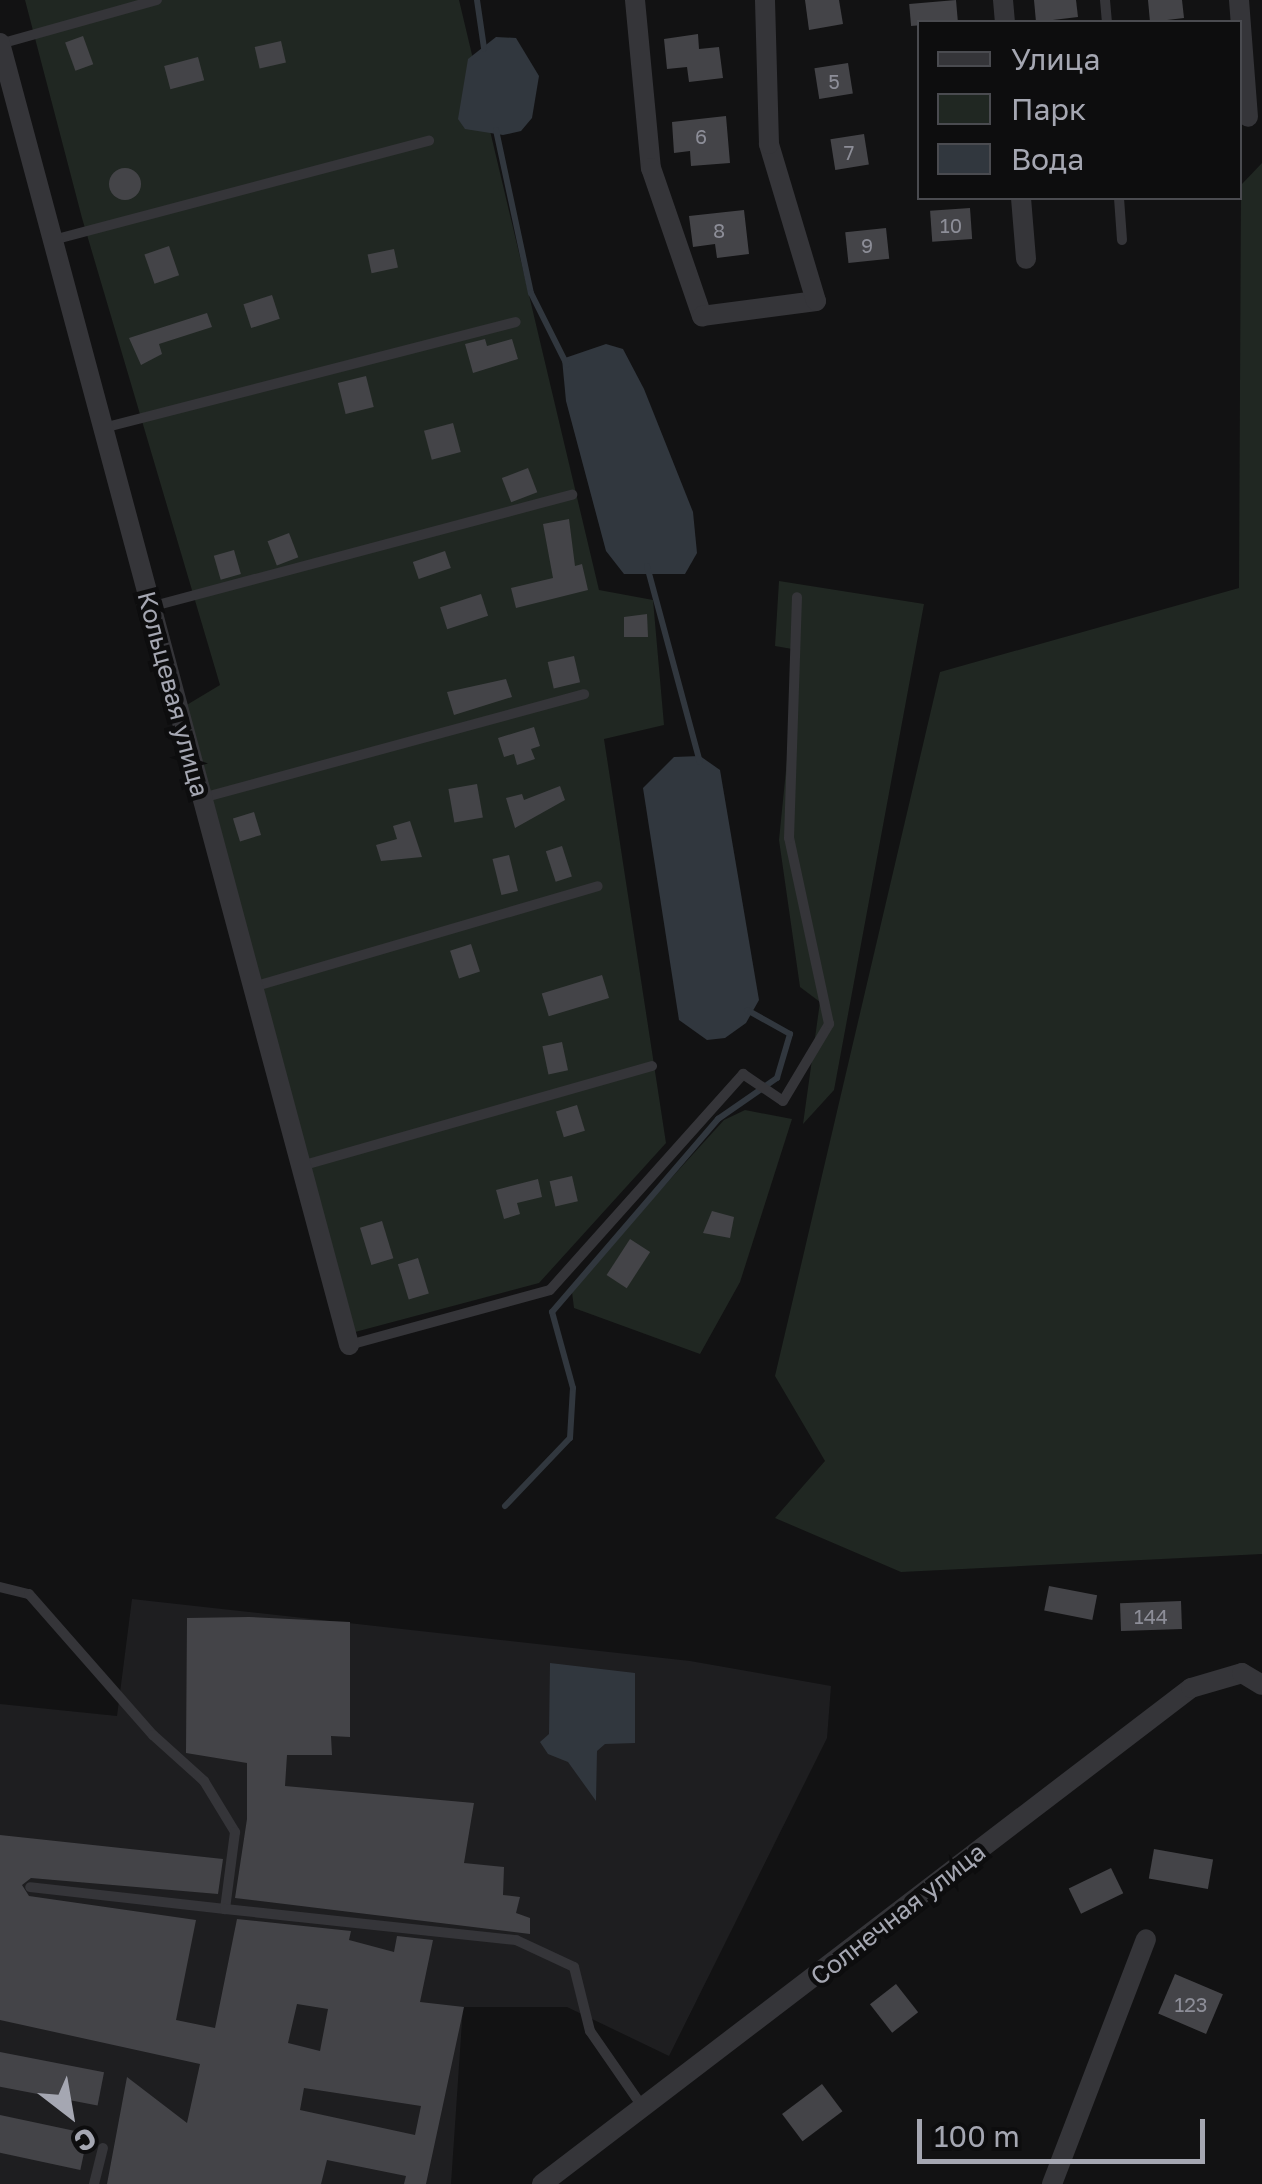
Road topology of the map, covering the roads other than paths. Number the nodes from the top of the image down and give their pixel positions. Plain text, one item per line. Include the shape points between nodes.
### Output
1 (158, 0) edge
2 (635, 0) edge
3 (764, 0) edge
4 (0, 44) edge
5 (1242, 47) edge
6 (1248, 117) dead end
7 (429, 140) dead end
8 (1021, 200) edge
9 (1119, 200) edge
10 (1122, 240) dead end
11 (52, 241) junction
12 (1026, 258) dead end
13 (516, 322) dead end
14 (102, 428) junction
15 (572, 495) dead end
16 (797, 597) dead end
17 (150, 608) junction
18 (584, 694) dead end
19 (201, 798) junction
20 (598, 886) dead end
21 (252, 988) junction
22 (652, 1066) dead end
23 (300, 1167) junction
24 (349, 1344) joint
25 (0, 1587) edge
26 (1262, 1684) edge
27 (30, 1886) dead end
28 (225, 1909) junction
29 (1146, 1939) dead end
30 (644, 2110) junction
31 (103, 2148) dead end
32 (94, 2184) edge
33 (542, 2184) edge
34 (1052, 2184) edge

1 - 4 lane
2 - 3 street via 651,168 702,316 816,301 770,144
4 - 11 street, Кольцевая улица
5 - 6 street
7 - 11 lane
8 - 12 street
9 - 10 lane
11 - 14 street, Кольцевая улица
13 - 14 lane
14 - 17 street, Кольцевая улица
15 - 17 lane
16 - 24 lane via 789,838 829,1024 782,1101 744,1074 550,1290
17 - 19 street, Кольцевая улица
18 - 19 lane
19 - 21 street, Кольцевая улица
20 - 21 lane
21 - 23 street, Кольцевая улица
22 - 23 lane
23 - 24 street, Кольцевая улица
25 - 28 lane via 28,1594 153,1736 204,1781 235,1832
26 - 30 street, Солнечная улица via 1242,1673 1192,1688
27 - 28 lane
28 - 30 lane via 516,1940 574,1967 590,2031
29 - 34 street
30 - 33 street, Солнечная улица
31 - 32 lane

